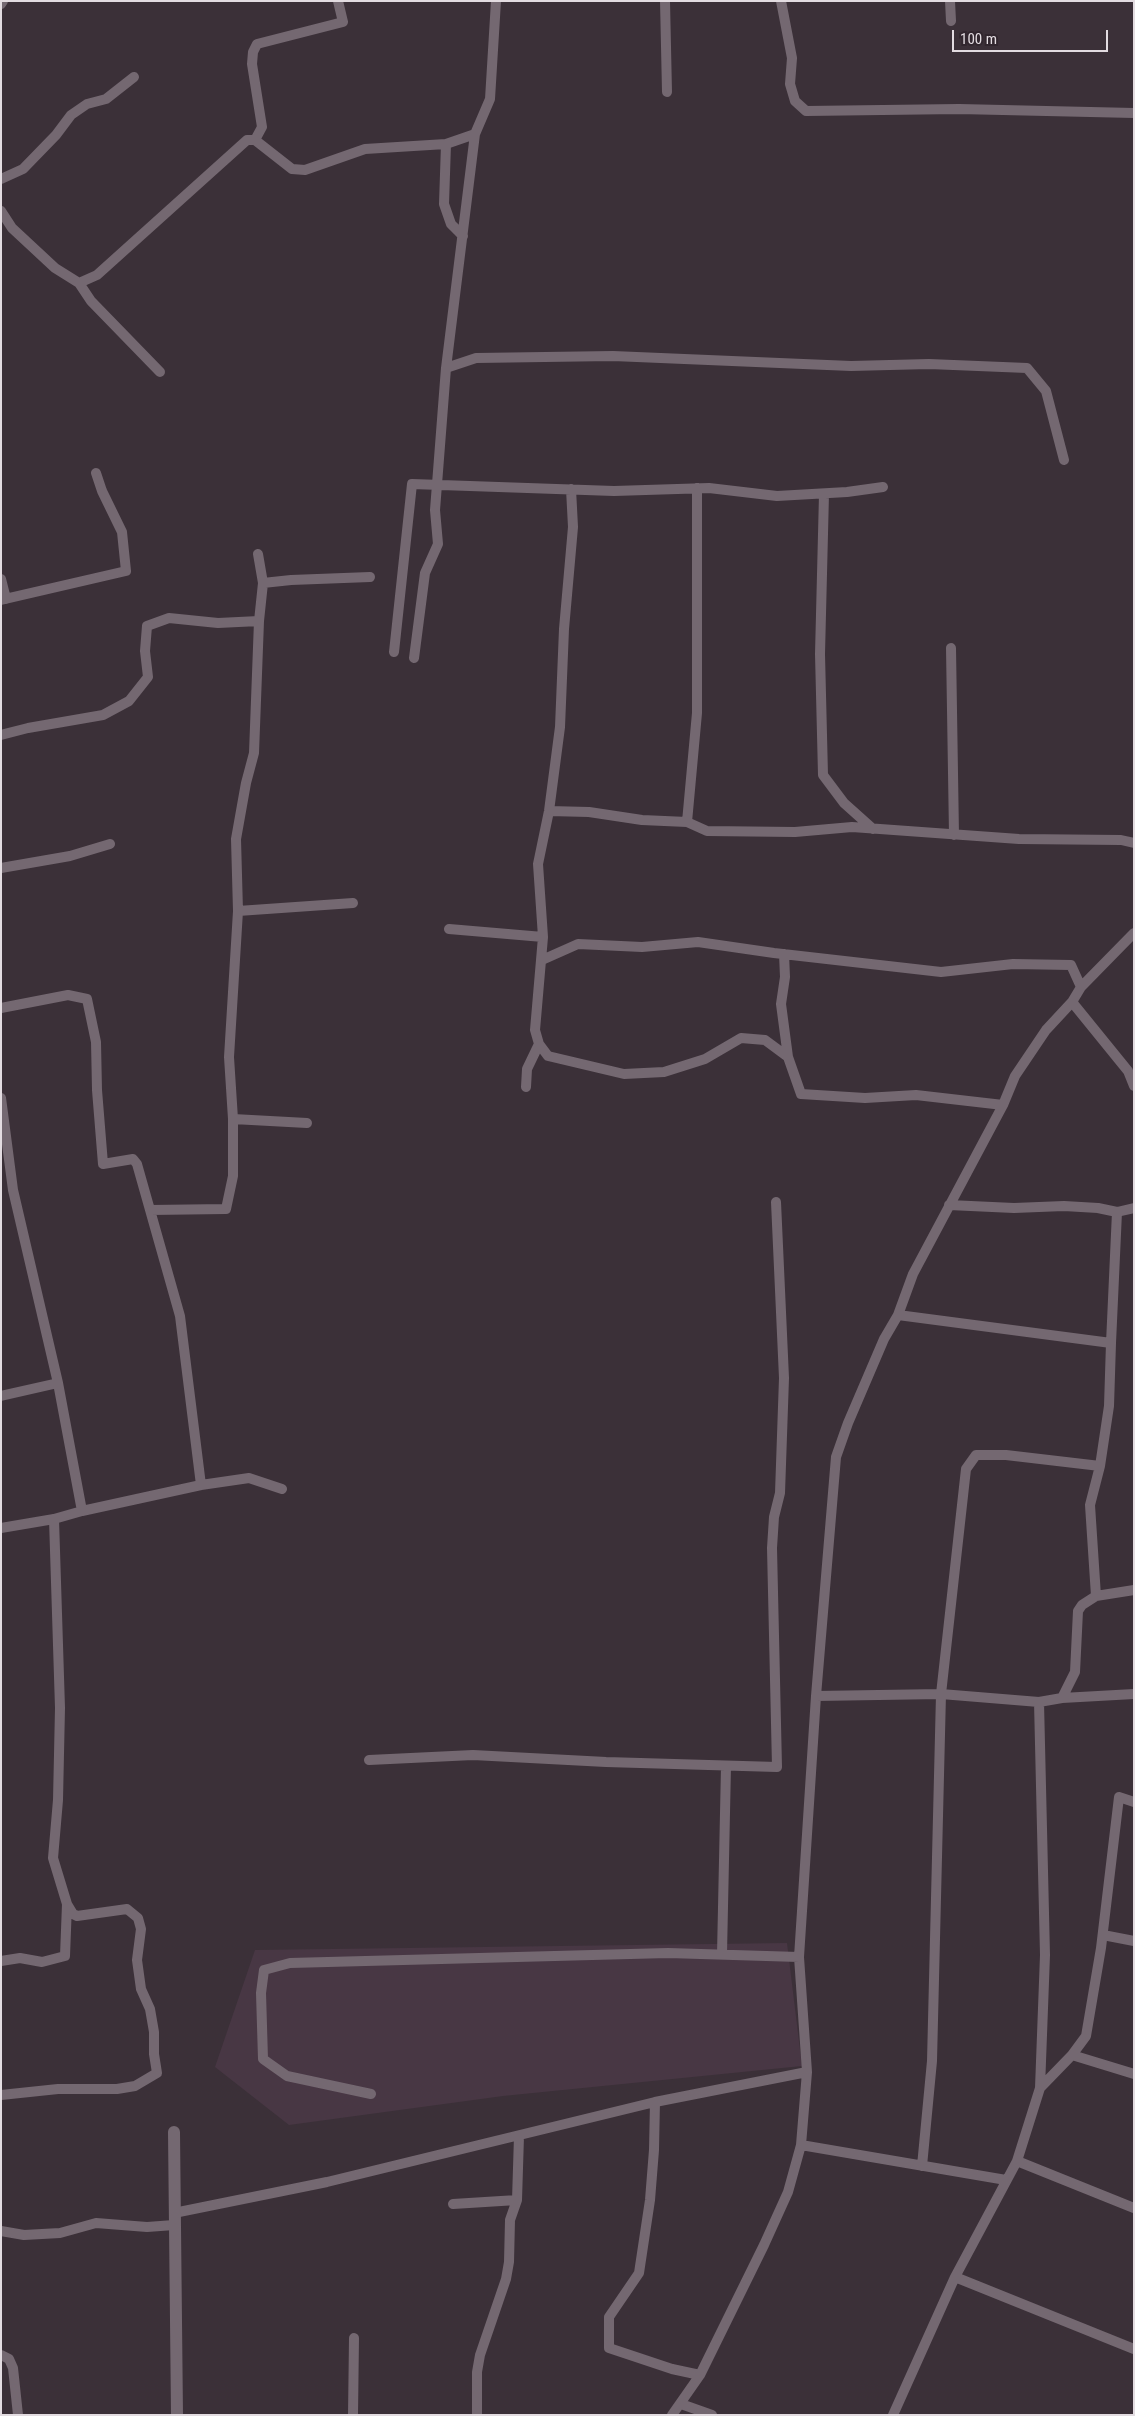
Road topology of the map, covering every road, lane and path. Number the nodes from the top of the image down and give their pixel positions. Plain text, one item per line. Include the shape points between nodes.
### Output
1 (338, 1) edge
2 (496, 1) edge
3 (665, 1) edge
4 (782, 1) edge
5 (950, 1) edge
6 (951, 21) dead end
7 (134, 77) dead end
8 (668, 92) dead end
9 (1134, 113) edge
10 (475, 134) junction
11 (255, 140) junction
12 (446, 144) junction
13 (1, 179) edge
14 (1, 211) edge
15 (463, 236) junction
16 (79, 283) junction
17 (446, 368) junction
18 (160, 372) dead end
19 (1064, 460) dead end
20 (96, 473) dead end
21 (437, 484) junction
22 (883, 487) dead end
23 (698, 488) junction
24 (571, 489) junction
25 (824, 494) junction
26 (258, 554) dead end
27 (370, 577) dead end
28 (1, 579) edge
29 (263, 583) junction
30 (4, 599) edge
31 (259, 621) junction
32 (951, 648) dead end
33 (394, 652) dead end
34 (414, 658) dead end
35 (1, 735) edge
36 (549, 811) junction
37 (687, 822) junction
38 (873, 829) junction
39 (954, 835) junction
40 (1134, 843) edge
41 (110, 844) dead end
42 (1, 868) edge
43 (353, 903) dead end
44 (238, 911) junction
45 (449, 929) dead end
46 (1134, 933) edge
47 (543, 937) junction
48 (784, 954) junction
49 (542, 960) junction
50 (1081, 987) junction
51 (1072, 1002) junction
52 (1, 1008) edge
53 (539, 1044) junction
54 (788, 1057) junction
55 (1134, 1086) edge
56 (526, 1087) dead end
57 (1, 1098) edge
58 (1003, 1105) junction
59 (233, 1119) junction
60 (307, 1123) dead end
61 (776, 1202) dead end
62 (949, 1205) junction
63 (1134, 1208) edge
64 (150, 1210) junction
65 (1117, 1212) junction
66 (898, 1315) junction
67 (1111, 1343) junction
68 (58, 1383) junction
69 (1, 1396) edge
70 (1100, 1466) junction
71 (201, 1485) junction
72 (282, 1489) dead end
73 (82, 1511) junction
74 (54, 1519) junction
75 (1, 1528) edge
76 (1134, 1590) edge
77 (1096, 1596) junction
78 (941, 1694) junction
79 (1134, 1694) edge
80 (816, 1696) junction
81 (1062, 1698) junction
82 (1039, 1702) junction
83 (369, 1760) dead end
84 (726, 1766) junction
85 (1134, 1802) edge
86 (67, 1904) junction
87 (1103, 1935) junction
88 (1134, 1941) edge
89 (722, 1954) junction
90 (799, 1957) junction
91 (1, 1961) edge
92 (1072, 2055) junction
93 (807, 2072) junction
94 (1134, 2074) edge
95 (1040, 2088) junction
96 (371, 2094) dead end
97 (1, 2095) edge
98 (655, 2102) junction
99 (174, 2132) dead end
100 (519, 2136) junction
101 (801, 2145) junction
102 (1017, 2161) junction
103 (922, 2166) junction
104 (1006, 2180) junction
105 (517, 2200) junction
106 (453, 2204) dead end
107 (1134, 2208) edge
108 (174, 2219) junction
109 (1, 2231) edge
110 (955, 2277) junction
111 (354, 2338) dead end
112 (1134, 2349) edge
113 (1, 2355) edge
114 (700, 2375) junction
115 (680, 2404) junction
116 (18, 2415) edge
117 (177, 2415) edge
118 (352, 2415) edge
119 (477, 2415) edge
120 (672, 2415) edge
121 (712, 2415) edge
122 (893, 2415) edge

1 - 11 street via 343,22 258,44 253,52 262,127
2 - 10 street via 490,99
3 - 8 street
4 - 9 street via 792,58 790,84 794,101 806,111 959,109
5 - 6 street
7 - 13 street via 106,99 87,104 71,114 56,135 22,169
10 - 12 street
10 - 15 street
11 - 12 street via 292,168 305,170 365,149
11 - 16 street via 247,140 97,275
12 - 15 street via 444,204 451,224
14 - 16 street via 19,235 55,268
15 - 17 street
16 - 18 street via 91,301
17 - 19 street via 476,358 613,356 851,366 929,364 1027,368 1046,391
17 - 21 street
20 - 30 street via 122,532 126,571
21 - 24 street
21 - 33 street via 412,484
21 - 34 street via 438,544 425,574
22 - 25 street
23 - 24 street
23 - 25 street via 777,496
23 - 37 street via 697,713
24 - 36 street via 573,527 560,726
25 - 38 street via 820,654 822,775 844,803
26 - 29 street
27 - 29 street
28 - 30 street
29 - 31 street
31 - 35 street via 218,623 169,618 147,626 148,677 129,701 103,715
31 - 44 street via 254,753 236,839
32 - 39 street
36 - 37 street
36 - 47 street via 538,864
37 - 38 street via 707,831
38 - 39 street
39 - 40 street
41 - 42 street via 70,856
43 - 44 street
44 - 59 street via 228,1057
45 - 47 street
46 - 50 street
47 - 49 street
48 - 49 street via 698,942 642,947 578,944
48 - 50 street via 941,972 1013,964 1071,965
48 - 54 street via 782,1004
49 - 53 street via 535,1030
50 - 51 street
51 - 55 street via 1128,1071
51 - 58 street via 1046,1030 1015,1076
52 - 64 street via 68,996 87,999 96,1042 103,1164 136,1160
53 - 54 street via 548,1056 624,1074 664,1072 705,1059 741,1038 766,1040
53 - 56 street via 527,1069
54 - 58 street via 801,1094 865,1098 916,1095
57 - 68 street via 13,1190
58 - 62 street
59 - 60 street
59 - 64 street via 232,1176 226,1209
61 - 84 street via 784,1378 780,1493 772,1548 777,1767
62 - 65 street via 1064,1206
62 - 66 street via 913,1274
63 - 65 street
64 - 71 street via 180,1316
65 - 67 street
66 - 67 street
66 - 80 street via 884,1339 836,1457
67 - 70 street via 1109,1406
68 - 69 street
68 - 73 street
70 - 77 street via 1090,1505
70 - 78 street via 1006,1455 976,1455 966,1468
71 - 72 street via 249,1478
71 - 73 street
73 - 74 street
74 - 75 street
74 - 86 street via 60,1708 58,1800 52,1858
76 - 77 street
77 - 81 street via 1078,1611 1076,1672
78 - 80 street
78 - 82 street
78 - 103 street via 932,2061
79 - 81 street
80 - 90 street
81 - 82 street
82 - 95 street via 1045,1956
83 - 84 street via 473,1755
84 - 89 street
85 - 87 street via 1119,1797
86 - 91 street via 65,1956 42,1962 20,1958
86 - 97 street via 72,1914 77,1916 127,1909 138,1918 141,1929 136,1960 141,1989 151,2016 157,2073 135,2086 117,2089 58,2089
87 - 88 street
87 - 92 street via 1086,2036
89 - 90 street
89 - 96 street via 290,1963 264,1970 261,1994 263,2059 287,2076
90 - 93 street
92 - 94 street
92 - 95 street
93 - 98 street
93 - 101 street
95 - 102 street
98 - 100 street
98 - 114 street via 651,2183 638,2274 609,2317 609,2348
99 - 108 street
100 - 105 street
100 - 108 street
101 - 103 street
101 - 114 street via 788,2192
102 - 104 street
102 - 107 street
103 - 104 street
104 - 110 street
105 - 106 street
105 - 119 street via 510,2220 506,2279 477,2372
108 - 109 street via 147,2227 96,2223 60,2233 24,2235
108 - 117 street
110 - 112 street
110 - 122 street
111 - 118 street
113 - 116 street via 9,2359 13,2368
114 - 115 street
115 - 120 street
115 - 121 street

